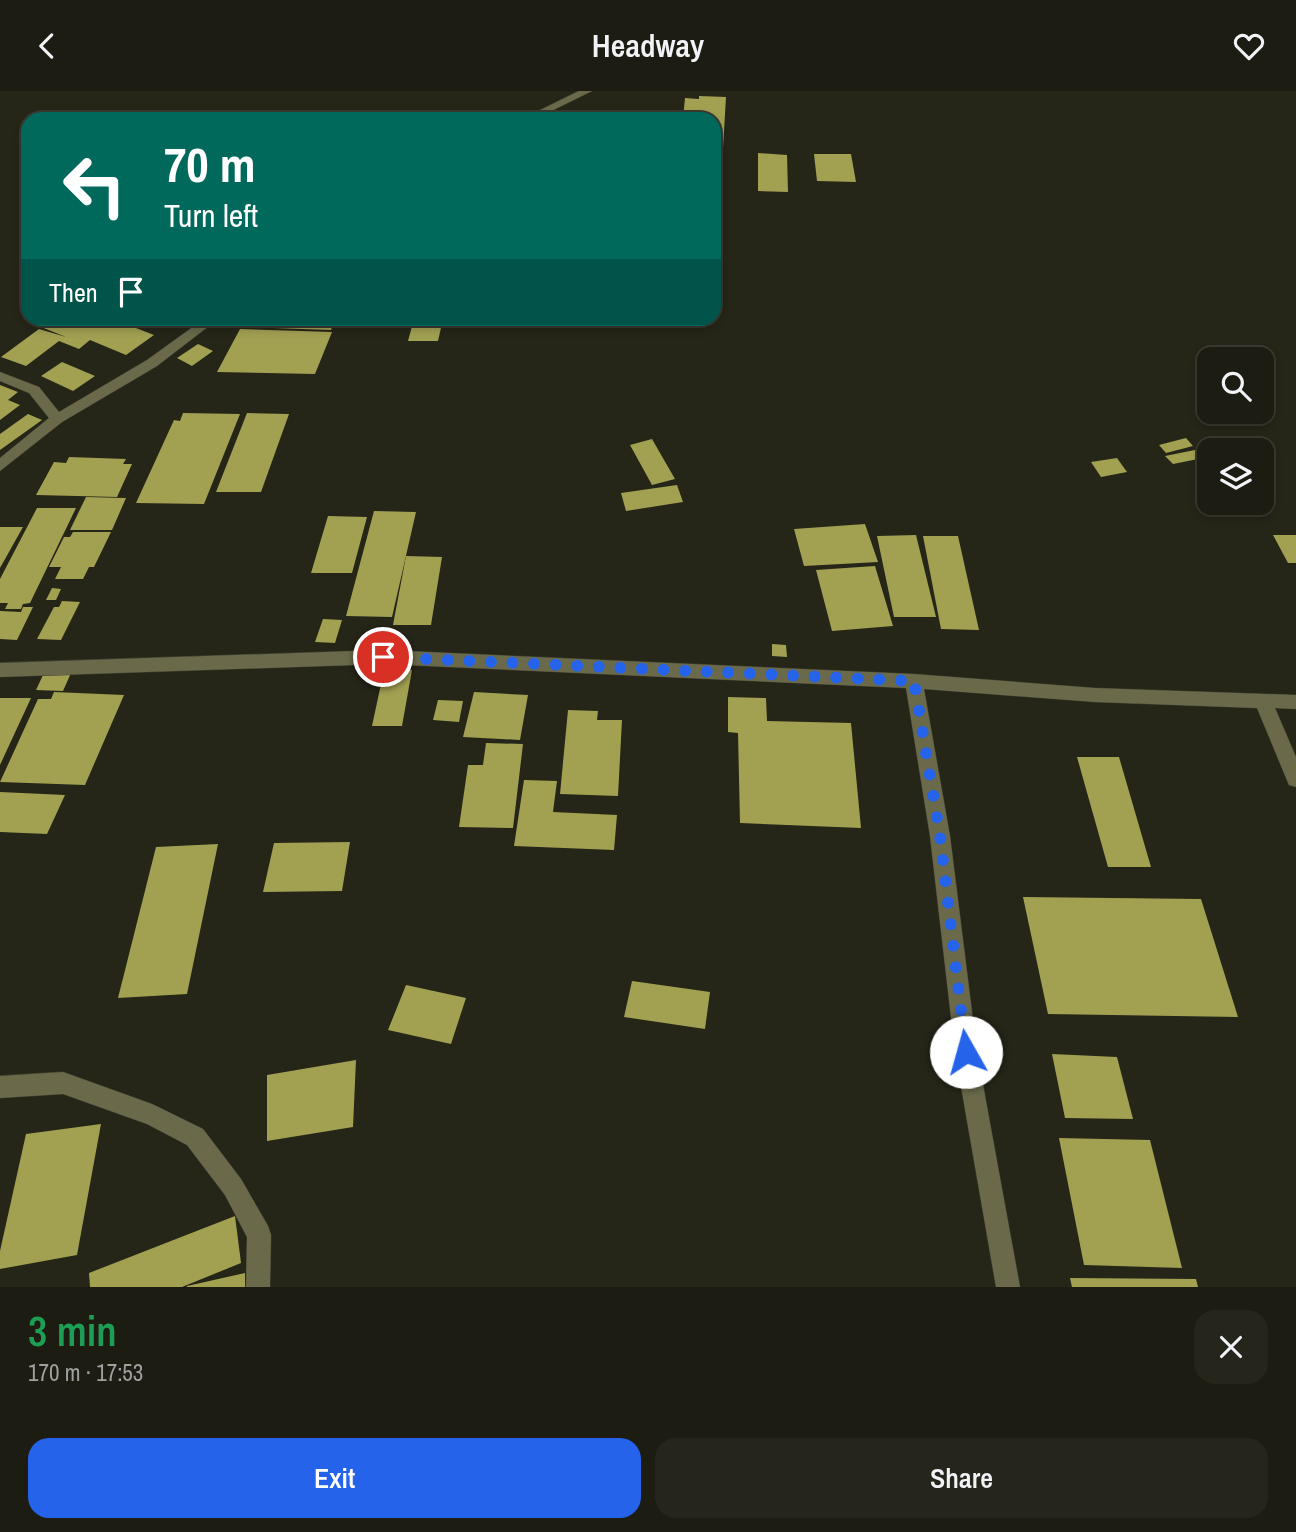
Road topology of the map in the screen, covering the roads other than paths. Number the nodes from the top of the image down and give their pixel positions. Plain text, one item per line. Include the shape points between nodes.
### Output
1 (587, 91) edge
2 (542, 112) edge
3 (202, 326) edge
4 (0, 376) edge
5 (57, 419) junction
6 (0, 466) edge
7 (0, 670) edge
8 (914, 681) junction
9 (1296, 702) edge
10 (1264, 703) junction
11 (1296, 779) edge
12 (0, 1087) edge
13 (258, 1287) edge
14 (1008, 1287) edge

1 - 2 street
3 - 5 street via 152,363
4 - 5 street via 34,390
5 - 6 street
7 - 8 street via 383,657
8 - 10 street
8 - 14 street via 940,836 966,1052
9 - 10 street
10 - 11 street
12 - 13 street via 63,1083 152,1115 195,1137 233,1187 259,1235

